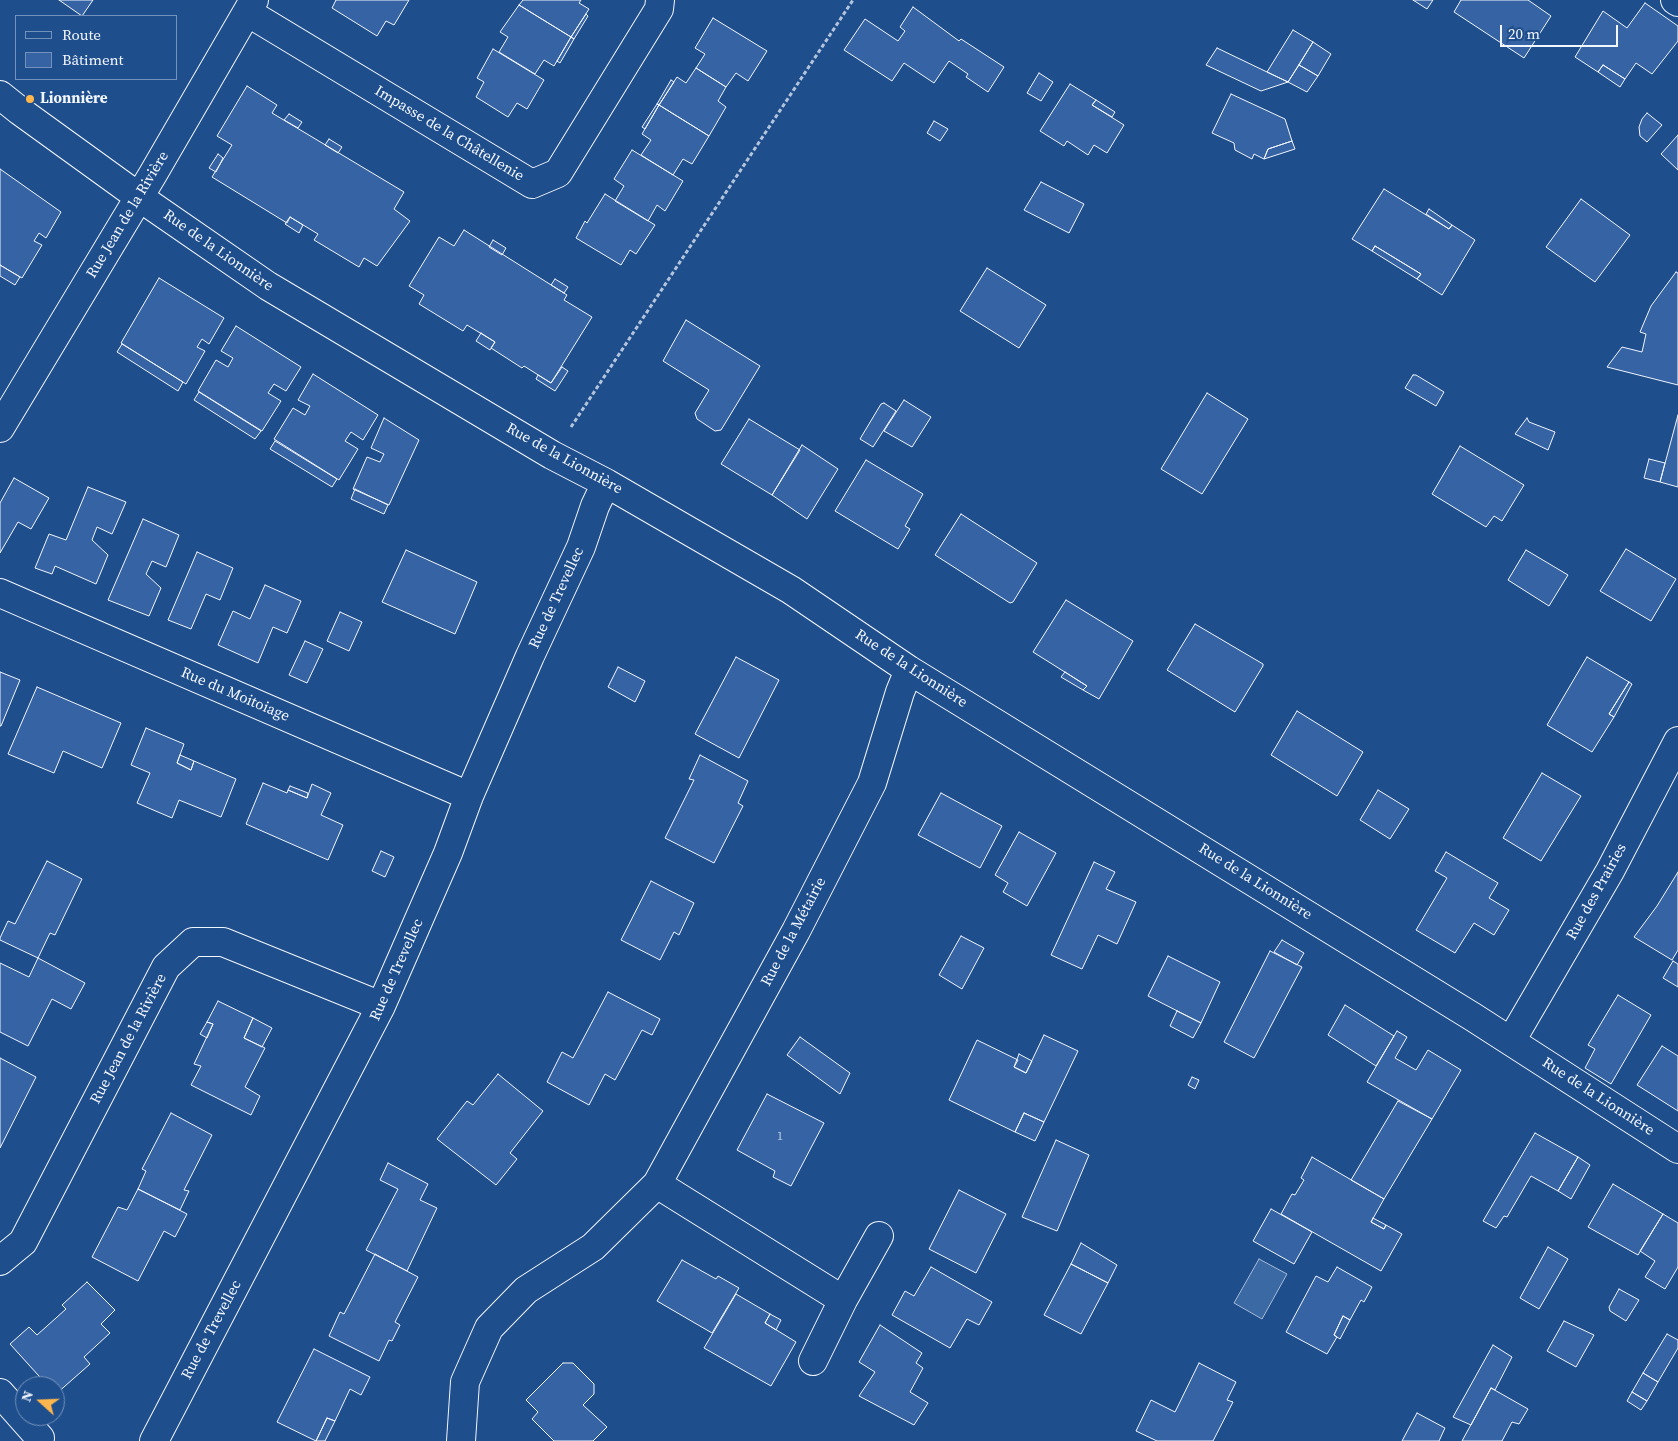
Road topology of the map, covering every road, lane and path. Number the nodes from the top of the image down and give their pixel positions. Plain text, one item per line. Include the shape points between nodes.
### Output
1 (660, 0) edge
2 (853, 0) edge
3 (250, 6) edge
4 (0, 95) edge
5 (139, 197) junction
6 (0, 428) edge
7 (552, 455) junction
8 (606, 483) junction
9 (0, 593) edge
10 (909, 670) junction
11 (1678, 741) edge
12 (469, 796) junction
13 (382, 1006) junction
14 (1511, 1041) junction
15 (1678, 1149) edge
16 (657, 1184) junction
17 (879, 1236) dead end
18 (0, 1262) edge
19 (843, 1300) junction
20 (813, 1361) dead end
21 (0, 1393) edge
22 (40, 1438) dead end
23 (154, 1441) edge
24 (461, 1441) edge

1 - 3 street, Impasse de la Châtellenie via 659,9 558,173 532,184
2 - 7 path
3 - 5 street, Rue Jean de la Rivière
4 - 5 street, Rue de la Lionnière
5 - 6 street, Rue Jean de la Rivière
5 - 7 street, Rue de la Lionnière via 268,286
7 - 8 street, Rue de la Lionnière
8 - 10 street, Rue de la Lionnière via 792,590
8 - 12 street, Rue de Trevellec via 581,547
9 - 12 street, Rue du Moitoiage
10 - 14 street, Rue de la Lionnière
10 - 16 street, Rue de la Métairie via 872,784 796,931
11 - 14 street, Rue des Prairies via 1610,871
12 - 13 street, Rue de Trevellec
13 - 18 street, Rue Jean de la Rivière via 224,942 193,942 166,967 23,1242
13 - 23 street, Rue de Trevellec
14 - 15 street, Rue de la Lionnière
16 - 19 street
16 - 24 street, Rue de la Métairie via 593,1247 526,1290 489,1328 465,1382
17 - 19 street
19 - 20 street
21 - 22 street

